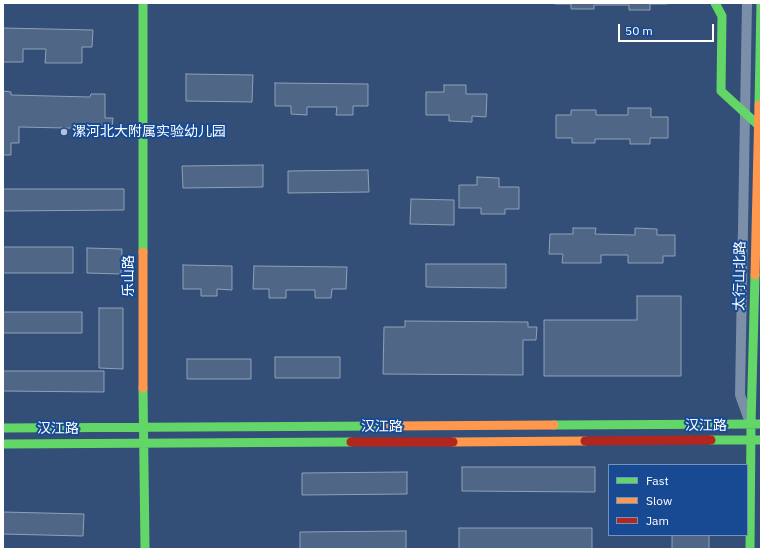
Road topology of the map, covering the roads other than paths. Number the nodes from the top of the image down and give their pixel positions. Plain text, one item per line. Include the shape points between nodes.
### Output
1 (143, 3) edge
2 (715, 3) edge
3 (747, 3) edge
4 (761, 3) edge
5 (746, 113) junction
6 (757, 124) junction
7 (756, 424) edge
8 (3, 428) edge
9 (143, 428) junction
10 (751, 439) junction
11 (761, 440) edge
12 (144, 443) junction
13 (3, 444) edge
14 (145, 549) edge
15 (750, 549) edge

1 - 9 street, 乐山路
2 - 5 street via 722,16 721,91
3 - 5 street
4 - 6 street, 太行山北路
5 - 6 street
5 - 7 street via 740,395
6 - 7 street, 太行山北路
7 - 9 street, 汉江路
7 - 10 street, 太行山北路
8 - 9 street, 汉江路
9 - 12 street, 乐山路
10 - 11 street, 汉江路
10 - 12 street, 汉江路
10 - 15 street, 太行山北路
12 - 13 street, 汉江路
12 - 14 street, 乐山路

